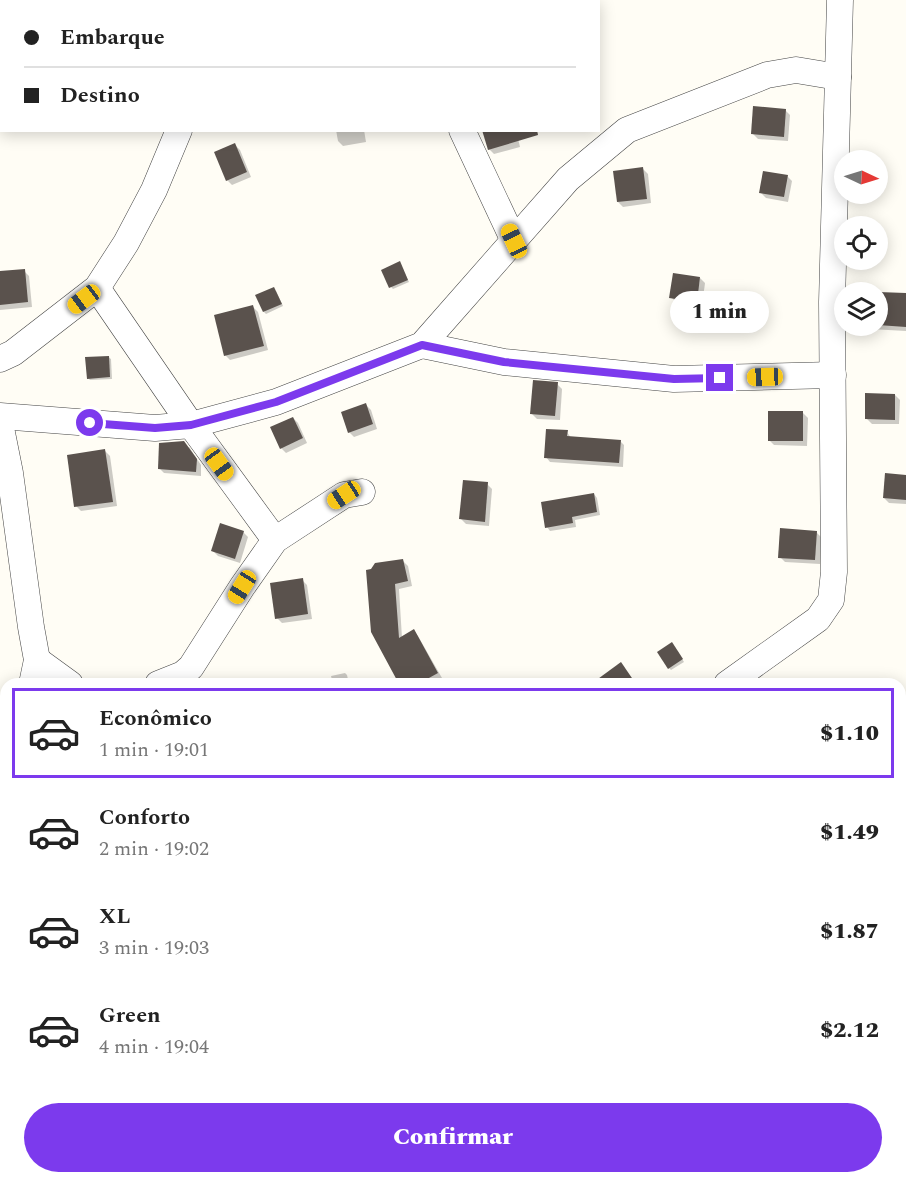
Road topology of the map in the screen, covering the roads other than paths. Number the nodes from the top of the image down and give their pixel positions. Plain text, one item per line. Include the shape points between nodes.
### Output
1 (840, 0) edge
2 (838, 76) junction
3 (463, 132) edge
4 (174, 134) edge
5 (514, 241) junction
6 (97, 288) junction
7 (422, 345) junction
8 (0, 359) edge
9 (833, 375) junction
10 (0, 416) edge
11 (0, 423) edge
12 (191, 425) junction
13 (362, 492) dead end
14 (275, 540) junction
15 (35, 672) edge
16 (52, 678) edge
17 (173, 678) edge
18 (735, 678) edge

1 - 2 street
2 - 5 street via 796,70 767,75 627,130 567,179
2 - 9 street
3 - 5 street
4 - 6 street via 154,190
5 - 7 street
6 - 8 street
6 - 12 street
7 - 9 street via 504,362 674,379
7 - 12 street via 276,402
9 - 18 street via 831,600 818,619
10 - 12 street via 155,428
11 - 15 street
12 - 14 street
13 - 14 street via 344,495
14 - 17 street via 191,667
15 - 16 street

